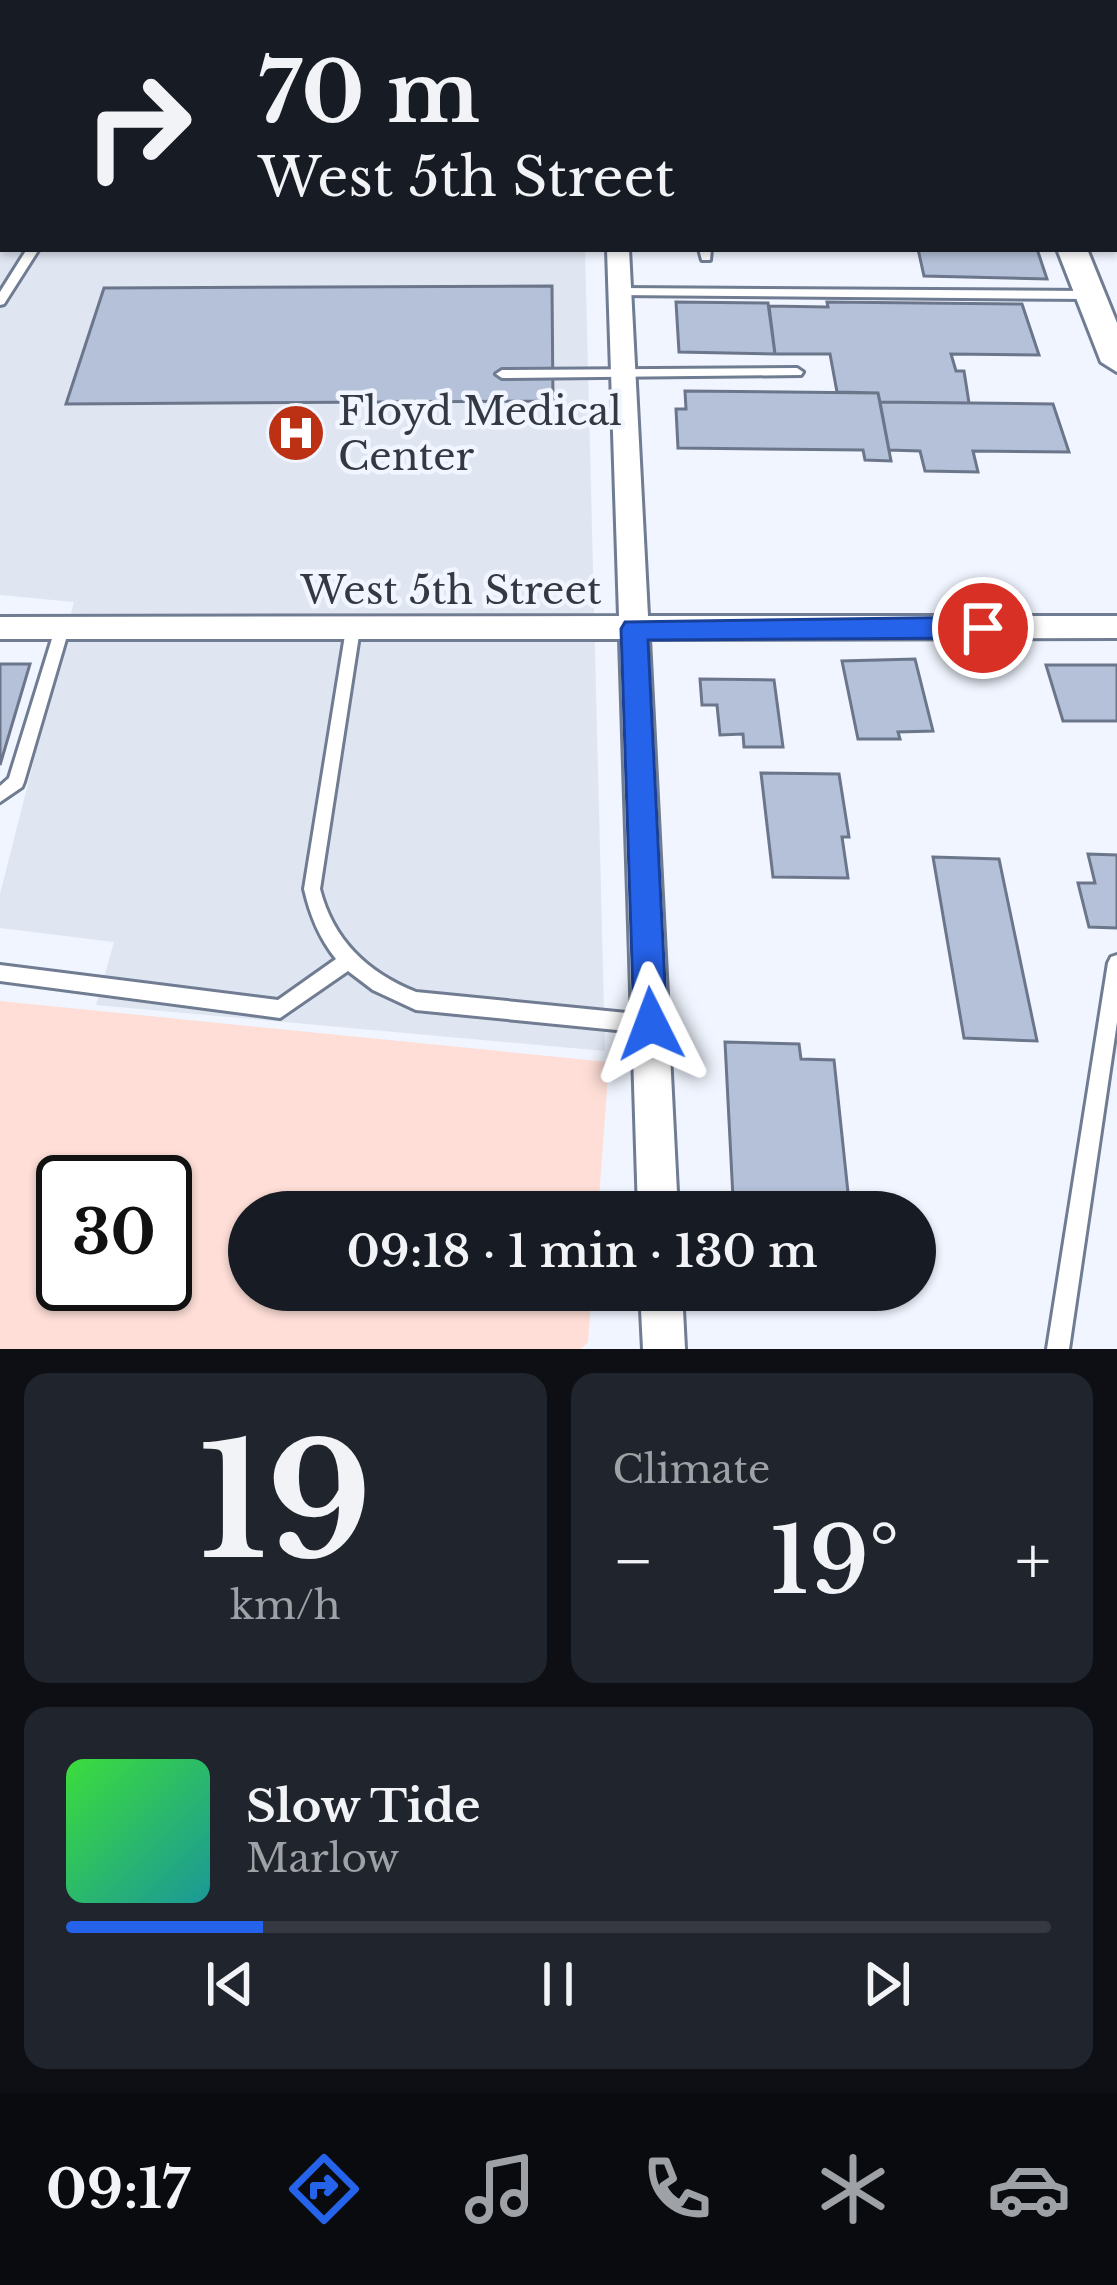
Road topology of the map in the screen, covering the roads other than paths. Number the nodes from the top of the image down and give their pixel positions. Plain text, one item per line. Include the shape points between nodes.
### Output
1 (31, 252) edge
2 (619, 252) edge
3 (1073, 252) edge
4 (620, 292) junction
5 (1089, 295) junction
6 (0, 301) edge
7 (1117, 362) edge
8 (796, 372) dead end
9 (502, 374) dead end
10 (625, 374) junction
11 (1117, 627) edge
12 (0, 628) edge
13 (62, 629) junction
14 (353, 629) junction
15 (634, 629) junction
16 (0, 795) edge
17 (349, 960) junction
18 (1117, 963) edge
19 (0, 973) edge
20 (651, 1024) junction
21 (657, 1191) edge
22 (663, 1311) edge
23 (664, 1349) edge
24 (1058, 1349) edge

1 - 6 lane
2 - 4 street
3 - 5 street
4 - 5 lane
4 - 10 street
5 - 7 street
8 - 10 lane
9 - 10 lane
10 - 15 street
11 - 15 street, West 5th Street
12 - 13 street, West 5th Street
13 - 14 street, West 5th Street
13 - 16 lane via 16,782
14 - 15 street, West 5th Street
14 - 17 lane via 312,889 316,916
15 - 20 street
17 - 19 lane via 280,1009
17 - 20 lane via 416,1001
18 - 24 lane
20 - 21 street
22 - 23 street

